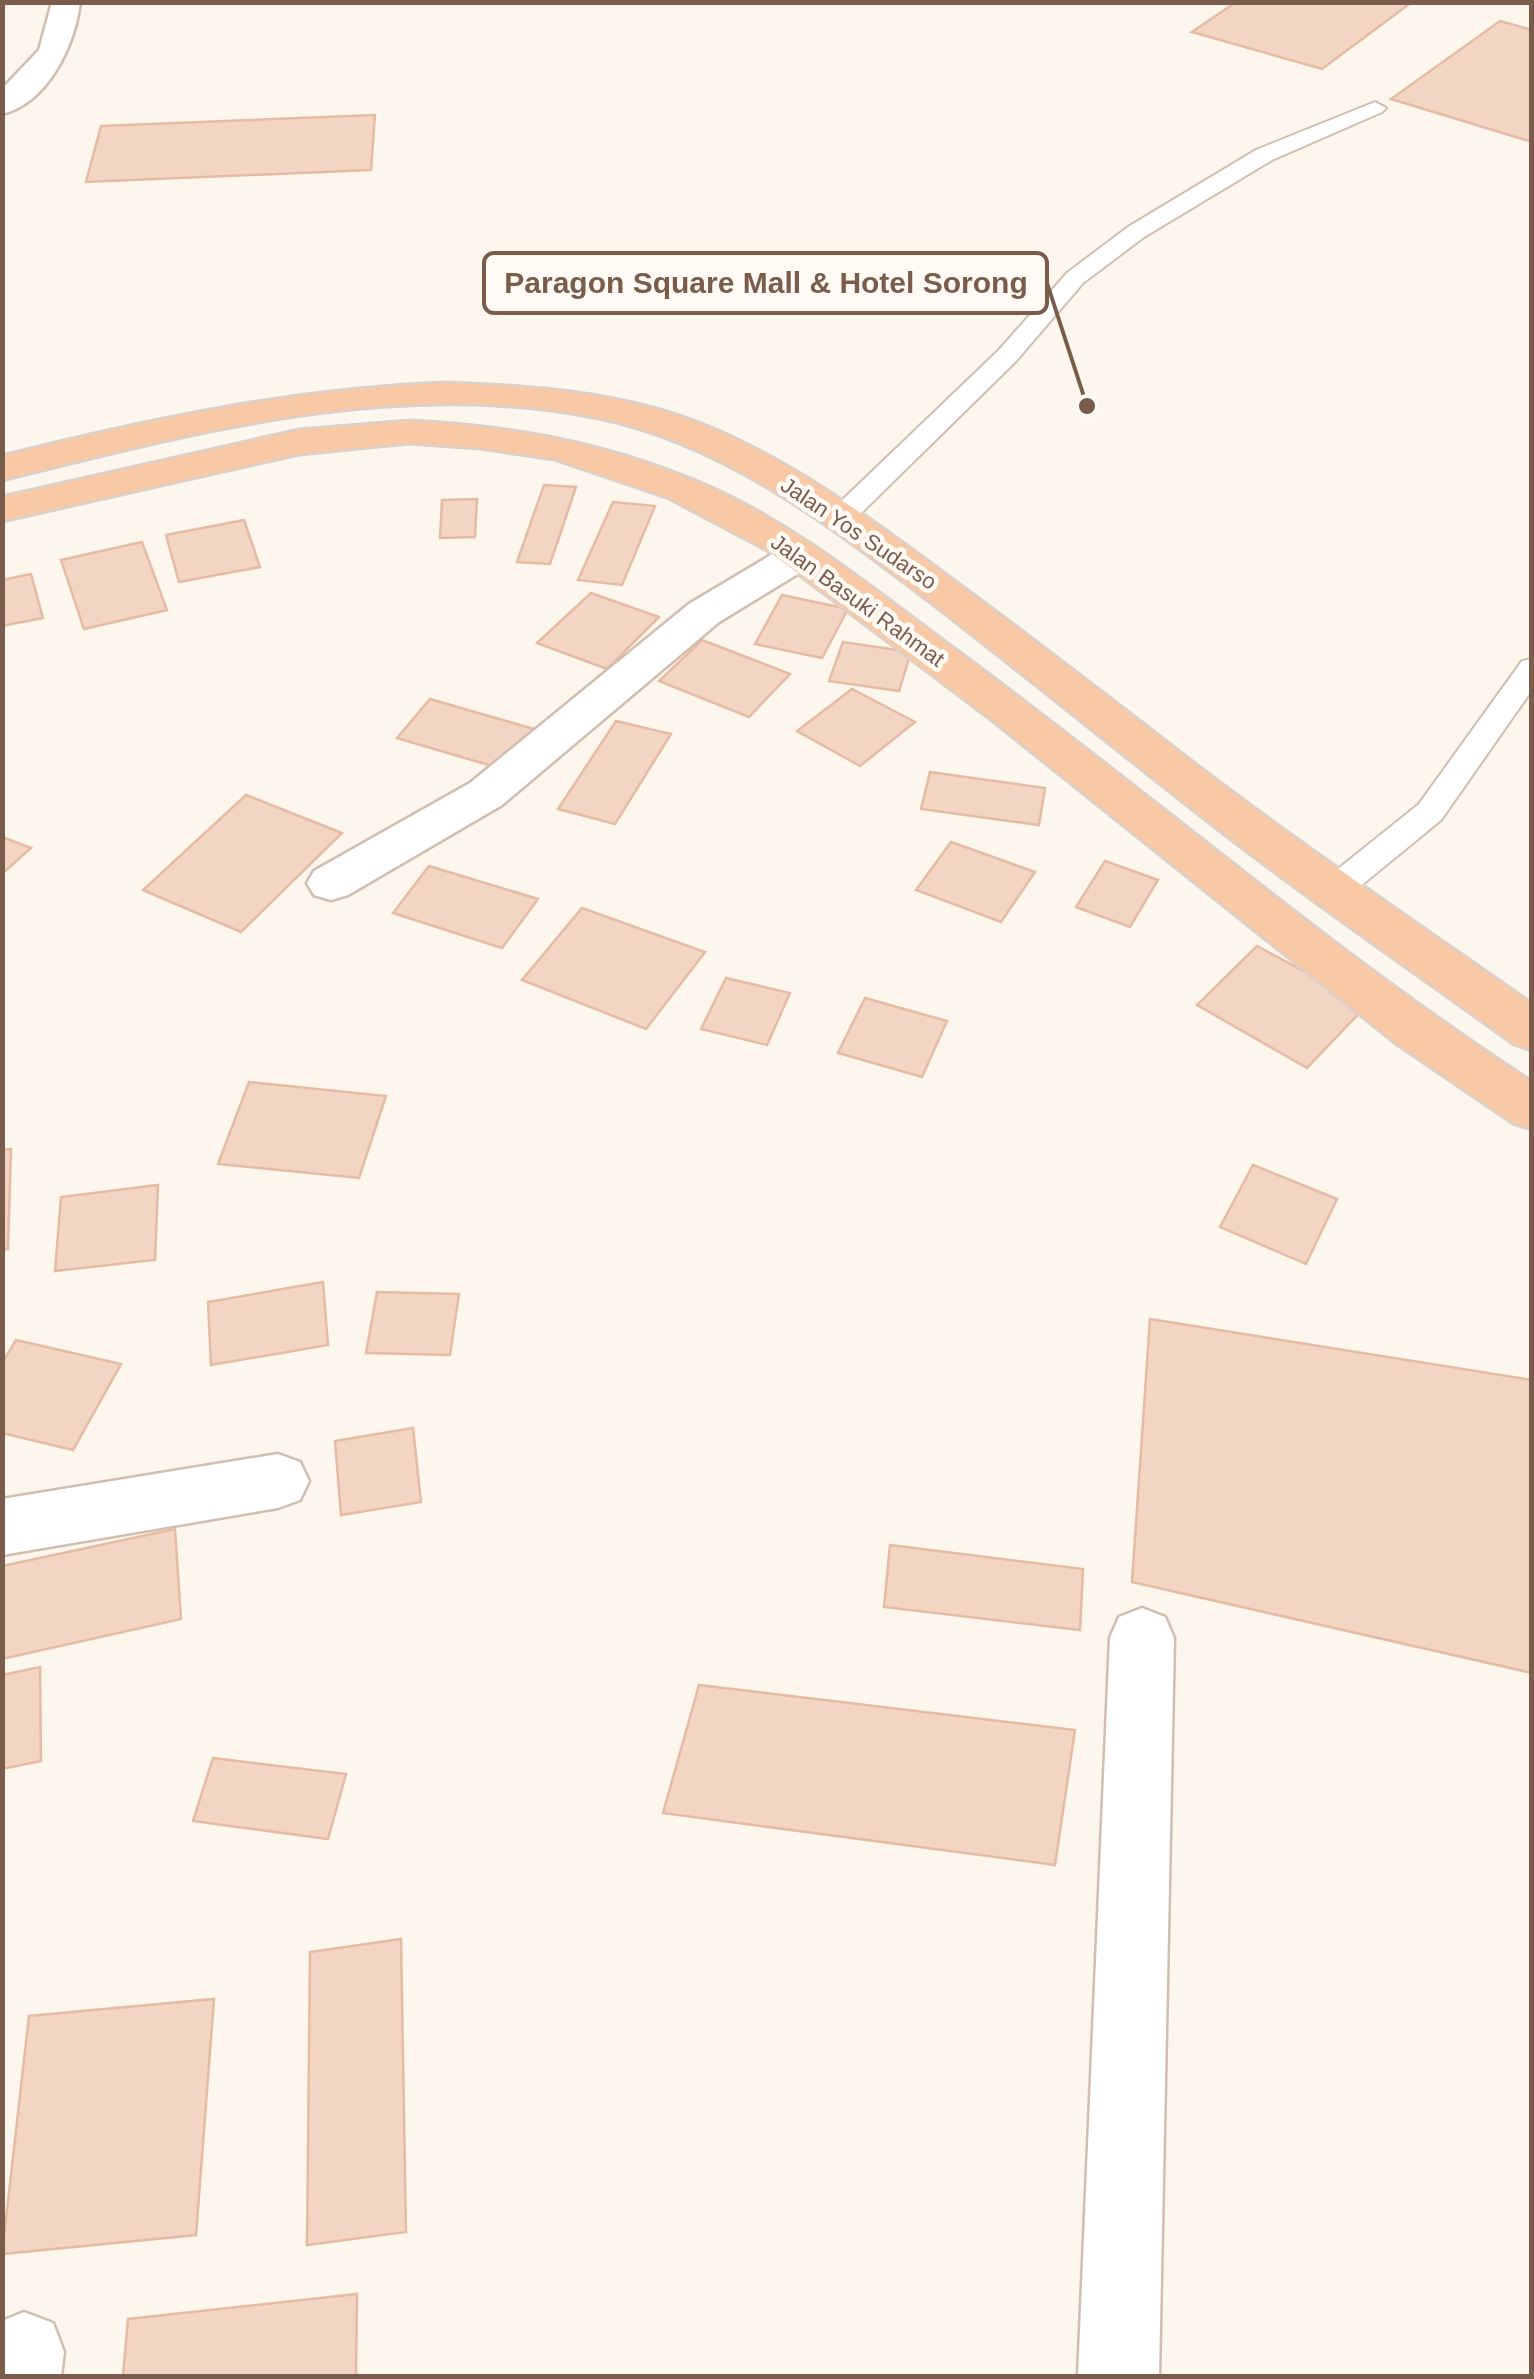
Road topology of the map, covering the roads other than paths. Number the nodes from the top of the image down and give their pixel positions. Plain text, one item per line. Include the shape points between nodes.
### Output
1 (66, 2) edge
2 (2, 106) edge
3 (1375, 108) dead end
4 (2, 468) edge
5 (2, 509) edge
6 (842, 516) junction
7 (800, 555) junction
8 (1532, 668) edge
9 (331, 883) dead end
10 (1334, 889) junction
11 (1532, 1031) edge
12 (1532, 1110) edge
13 (278, 1481) dead end
14 (2, 1527) edge
15 (1142, 1638) dead end
16 (1118, 2376) edge

1 - 2 street via 56,51
3 - 6 lane via 1264,155 1136,232 1075,278 1007,356
4 - 6 highway, Jalan Yos Sudarso via 289,403 468,393 600,407 698,437
5 - 7 highway, Jalan Basuki Rahmat via 299,442 409,432 480,436 561,448 617,465 682,490
6 - 10 highway, Jalan Yos Sudarso
7 - 9 street via 704,613 486,794
7 - 12 highway, Jalan Basuki Rahmat via 1415,1031
8 - 10 lane via 1430,812
10 - 11 highway, Jalan Yos Sudarso
13 - 14 street
15 - 16 street

